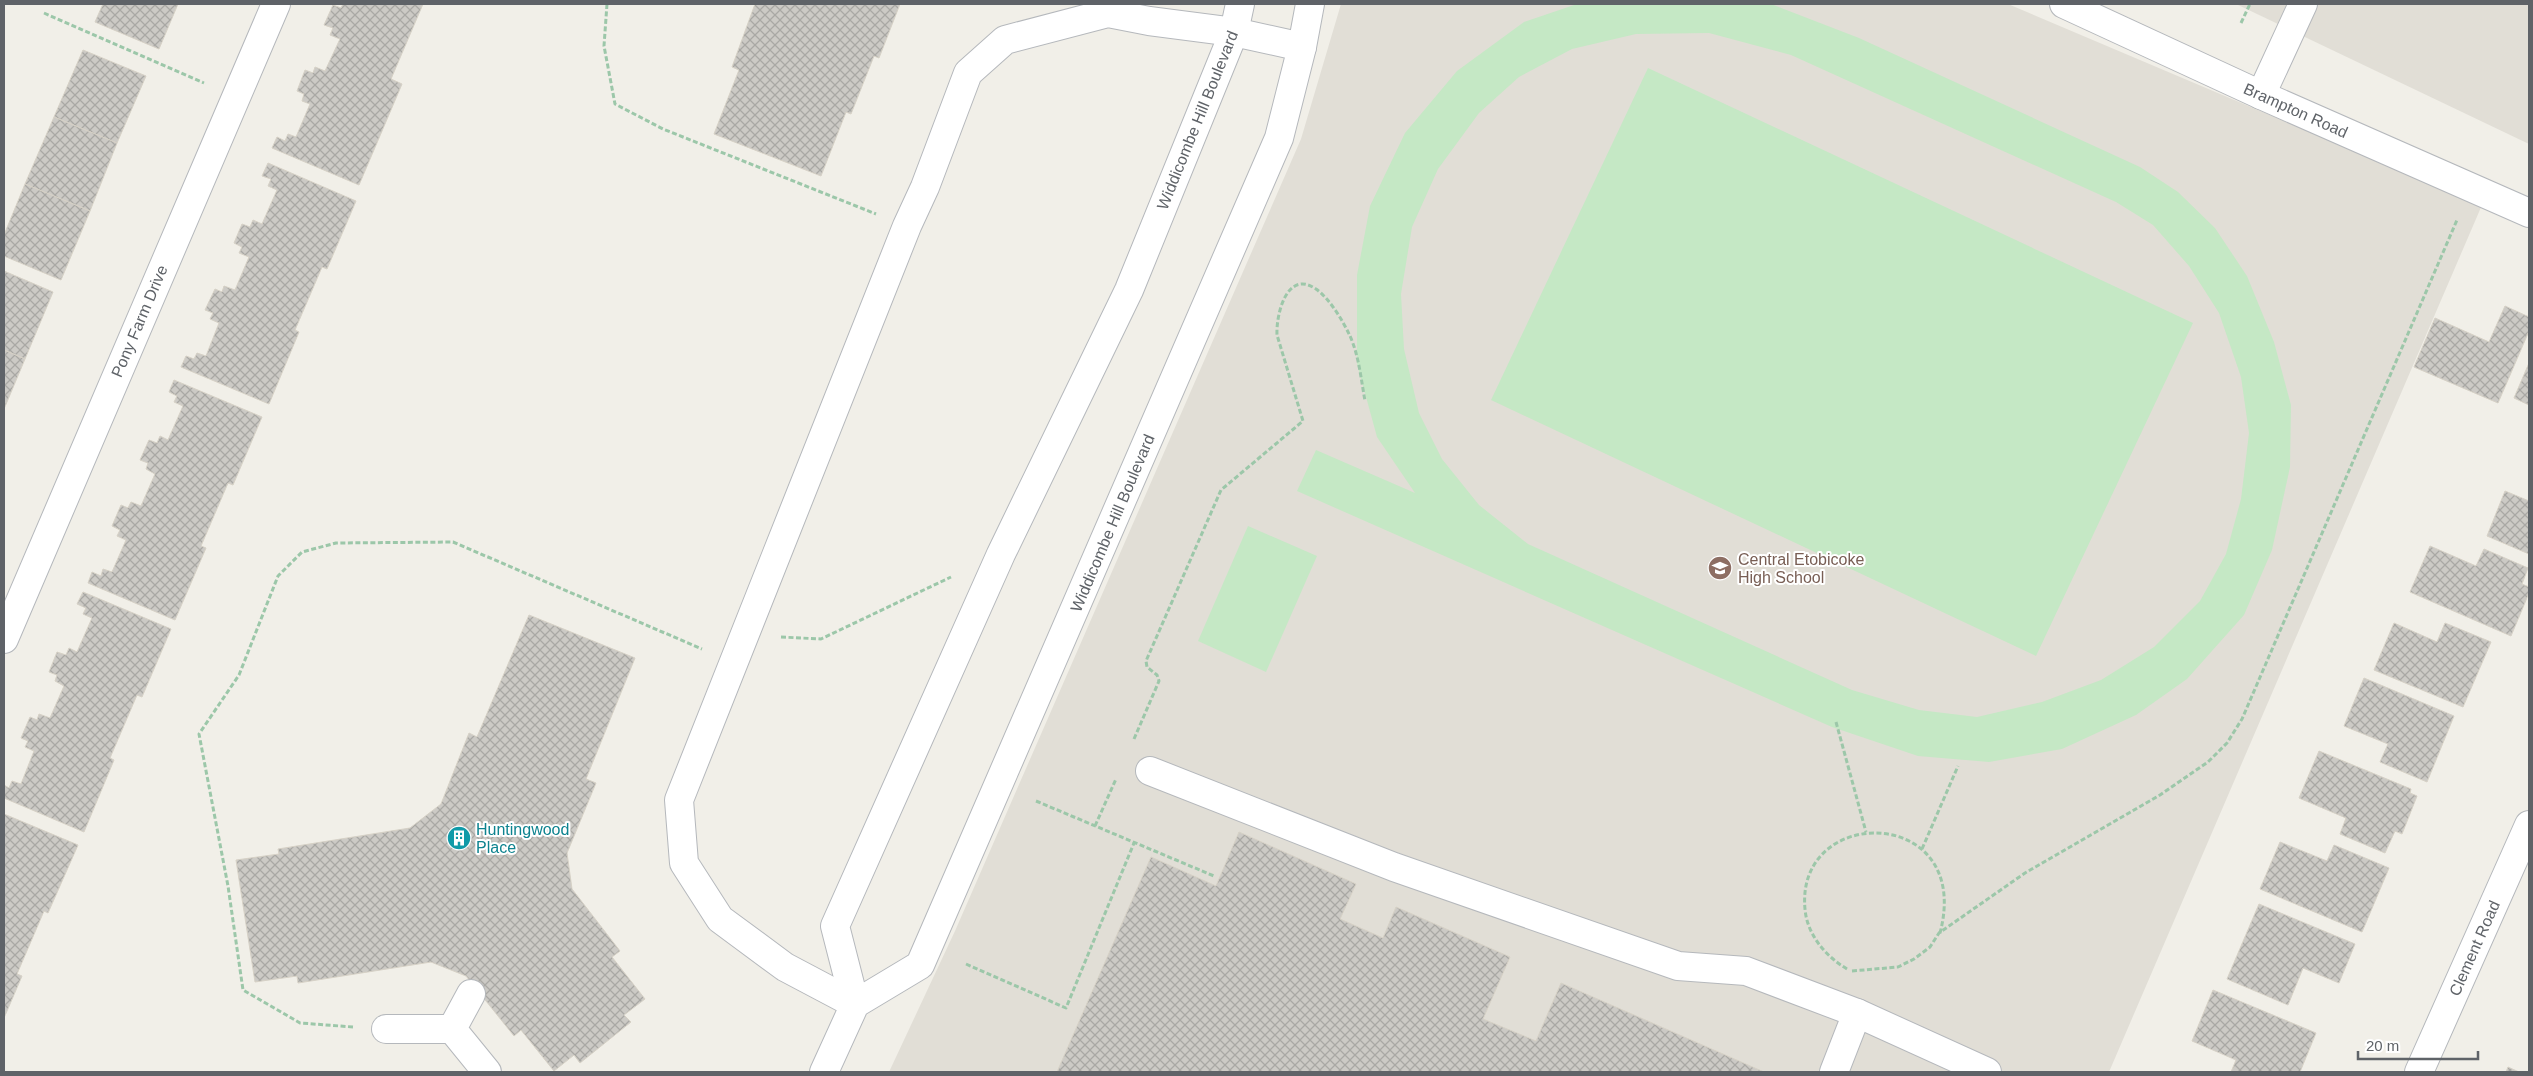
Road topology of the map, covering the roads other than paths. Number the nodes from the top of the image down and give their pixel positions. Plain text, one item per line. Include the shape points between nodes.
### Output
1 (276, 4) edge
2 (1240, 4) edge
3 (1310, 4) edge
4 (2064, 4) edge
5 (2302, 4) edge
6 (1108, 8) edge
7 (1234, 32) junction
8 (1302, 47) junction
9 (2261, 96) junction
10 (2529, 213) edge
11 (4, 639) edge
12 (1150, 771) dead end
13 (2529, 825) edge
14 (471, 994) dead end
15 (856, 1004) junction
16 (1847, 1009) junction
17 (386, 1029) road end
18 (452, 1029) junction
19 (487, 1072) edge
20 (824, 1072) edge
21 (1834, 1072) edge
22 (1987, 1072) edge
23 (2419, 1072) edge

1 - 11 street, Pony Farm Drive
2 - 7 street, Widdicombe Hill Boulevard
3 - 8 street, Widdicombe Hill Boulevard
4 - 9 street, Brampton Road
5 - 9 street
6 - 7 street via 1149,21
6 - 15 street via 1005,40 968,72 679,800 684,863 720,920 785,967
7 - 8 street
7 - 15 street, Widdicombe Hill Boulevard via 1129,290 1001,554 835,926
8 - 15 street, Widdicombe Hill Boulevard via 1279,138 920,965
9 - 10 street, Brampton Road
12 - 16 street via 1394,867 1678,966 1746,971
13 - 23 street, Clement Road
14 - 18 street
15 - 20 street
16 - 21 street
16 - 22 street
17 - 18 street
18 - 19 street

